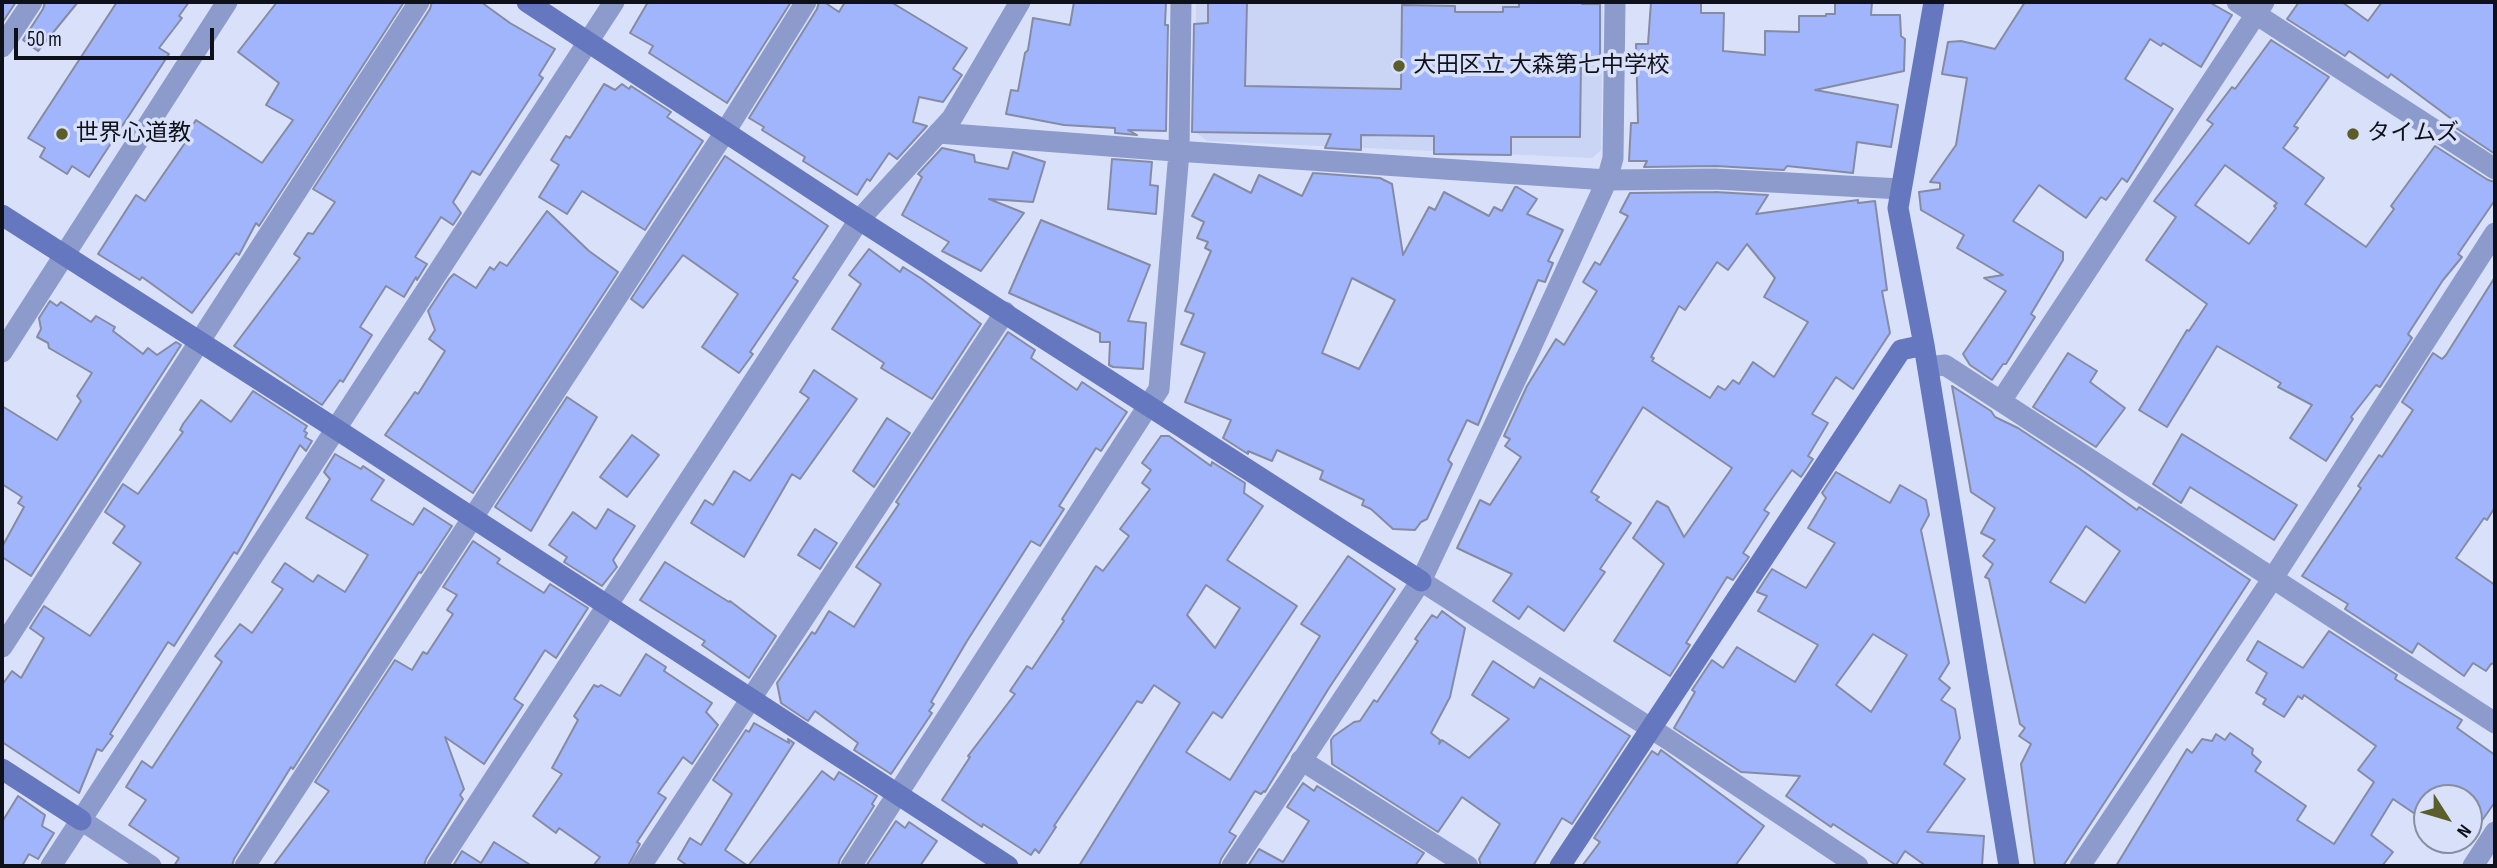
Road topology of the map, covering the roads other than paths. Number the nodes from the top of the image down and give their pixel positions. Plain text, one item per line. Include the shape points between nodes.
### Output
1 (32, 2) edge
2 (227, 2) edge
3 (419, 2) edge
4 (527, 2) edge
5 (614, 2) edge
6 (807, 2) edge
7 (1020, 2) edge
8 (1181, 2) edge
9 (1615, 2) edge
10 (1934, 2) edge
11 (2238, 2) edge
12 (2260, 8) edge
13 (588, 43) junction
14 (2, 47) edge
15 (726, 132) junction
16 (938, 133) junction
17 (1179, 152) junction
18 (2495, 169) edge
19 (1607, 180) junction
20 (1901, 189) junction
21 (2, 215) edge
22 (859, 220) junction
23 (2495, 233) edge
24 (65, 256) junction
25 (1005, 312) junction
26 (198, 342) junction
27 (1924, 345) junction
28 (2, 352) edge
29 (1928, 367) junction
30 (2001, 401) junction
31 (1149, 406) junction
32 (336, 429) junction
33 (473, 520) junction
34 (2273, 578) junction
35 (1420, 581) junction
36 (608, 606) junction
37 (2, 647) edge
38 (751, 700) junction
39 (2495, 723) edge
40 (1651, 729) junction
41 (1301, 760) junction
42 (2, 769) edge
43 (898, 794) junction
44 (81, 820) junction
45 (2495, 832) edge
46 (51, 866) edge
47 (151, 866) edge
48 (245, 866) edge
49 (437, 866) edge
50 (641, 866) edge
51 (851, 866) edge
52 (1008, 866) edge
53 (1232, 866) edge
54 (1468, 866) edge
55 (1560, 866) edge
56 (1858, 866) edge
57 (2009, 866) edge
58 (2080, 866) edge
59 (2473, 866) edge

1 - 14 street
2 - 24 street
3 - 26 street
4 - 13 street
5 - 13 street
6 - 15 street
7 - 16 street via 952,118
8 - 17 street
9 - 19 street via 1613,158
10 - 20 street
11 - 12 street
12 - 18 street
12 - 30 street
13 - 15 street
13 - 32 street
15 - 22 street
15 - 33 street
16 - 17 street
16 - 22 street
17 - 19 street
17 - 31 street via 1159,389
19 - 20 street via 1715,179
19 - 35 street
20 - 27 street via 1898,208
21 - 24 street
22 - 25 street
22 - 36 street
23 - 34 street
24 - 26 street
24 - 28 street
25 - 31 street
25 - 38 street
26 - 32 street
26 - 37 street
27 - 29 street
27 - 40 street via 1901,350
29 - 30 street via 1945,365
29 - 57 street
30 - 34 street
31 - 35 street
31 - 43 street
32 - 33 street
32 - 44 street
33 - 36 street
33 - 48 street
34 - 39 street
34 - 58 street
35 - 40 street
35 - 41 street
36 - 38 street
36 - 49 street
38 - 43 street
38 - 50 street
40 - 55 street
40 - 56 street
41 - 53 street
41 - 54 street
42 - 44 street
43 - 51 street
43 - 52 street
44 - 46 street
44 - 47 street
45 - 59 street

